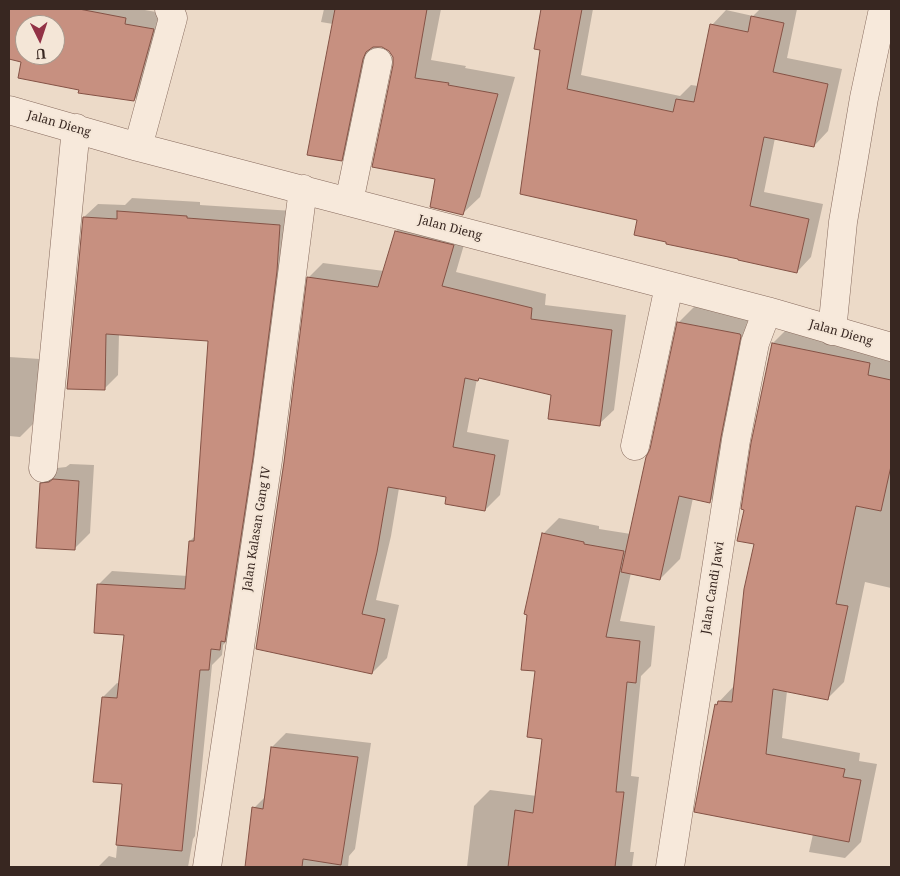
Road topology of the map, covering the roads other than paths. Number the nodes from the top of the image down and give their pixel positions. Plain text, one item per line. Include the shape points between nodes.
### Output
1 (170, 9) edge
2 (883, 9) edge
3 (378, 62) dead end
4 (9, 110) edge
5 (76, 128) junction
6 (138, 147) junction
7 (302, 189) junction
8 (349, 202) junction
9 (669, 286) junction
10 (767, 311) junction
11 (832, 331) junction
12 (891, 347) edge
13 (635, 446) dead end
14 (43, 468) dead end
15 (207, 867) edge
16 (670, 867) edge

1 - 6 street via 173,18
2 - 11 street via 843,222
3 - 8 street
4 - 5 street, Jalan Dieng
5 - 6 street, Jalan Dieng
5 - 14 street
6 - 7 street, Jalan Dieng
7 - 8 street, Jalan Dieng
7 - 15 street, Jalan Kalasan Gang IV via 268,460
8 - 9 street, Jalan Dieng
9 - 10 street, Jalan Dieng
9 - 13 street
10 - 11 street, Jalan Dieng
10 - 16 street, Jalan Candi Jawi via 755,343 736,440
11 - 12 street, Jalan Dieng

